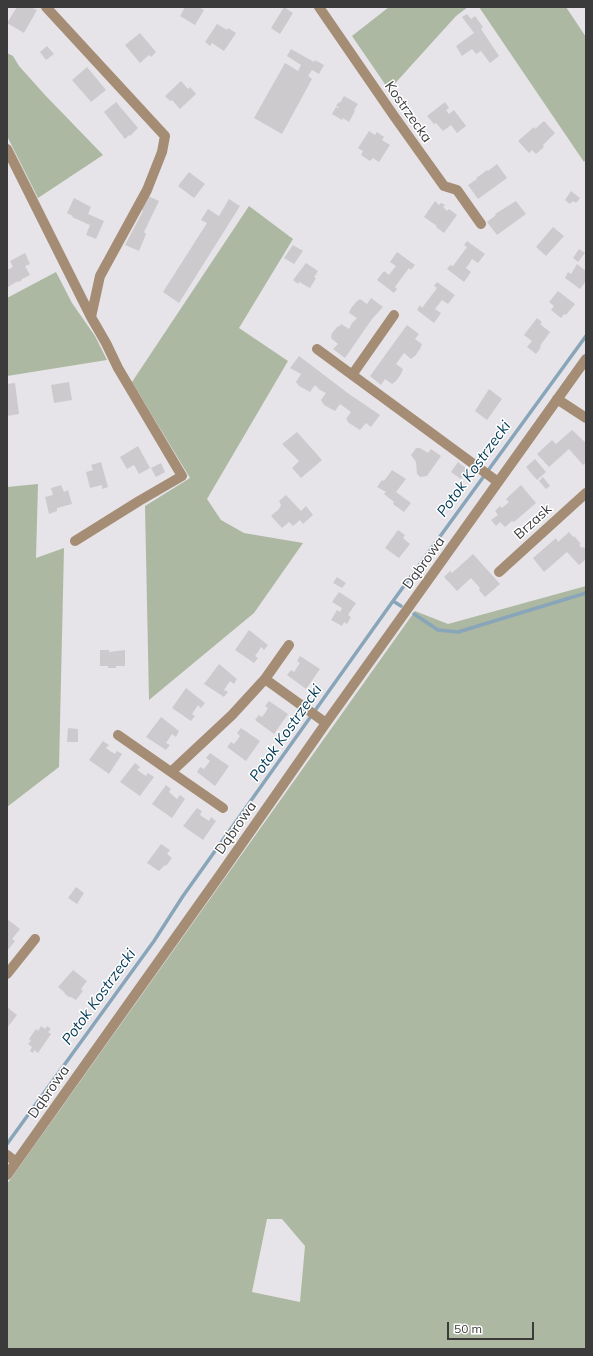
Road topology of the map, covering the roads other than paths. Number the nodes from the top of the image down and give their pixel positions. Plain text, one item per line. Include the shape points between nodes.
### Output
1 (46, 7) edge
2 (319, 7) edge
3 (7, 149) edge
4 (481, 224) dead end
5 (394, 315) dead end
6 (91, 317) junction
7 (317, 349) dead end
8 (586, 359) edge
9 (352, 375) junction
10 (557, 399) junction
11 (586, 418) edge
12 (494, 479) junction
13 (586, 493) edge
14 (75, 541) dead end
15 (498, 572) dead end
16 (289, 645) dead end
17 (265, 679) junction
18 (323, 720) junction
19 (118, 735) dead end
20 (172, 772) junction
21 (223, 808) dead end
22 (35, 939) dead end
23 (7, 974) edge
24 (7, 1156) edge
25 (16, 1162) junction
26 (7, 1175) edge

1 - 6 street via 165,136 162,152 147,190 100,276
2 - 4 street, Kostrzecka via 444,186 457,190
3 - 6 street
5 - 9 street
6 - 14 street via 182,476
7 - 9 street
8 - 10 street, Dąbrowa
9 - 12 street
10 - 11 street
10 - 12 street, Dąbrowa
12 - 18 street, Dąbrowa
13 - 15 street, Brzask
16 - 17 street
17 - 18 street
17 - 20 street via 232,715
18 - 25 street, Dąbrowa
19 - 20 street
20 - 21 street
22 - 23 street
24 - 25 street
25 - 26 street, Dąbrowa

